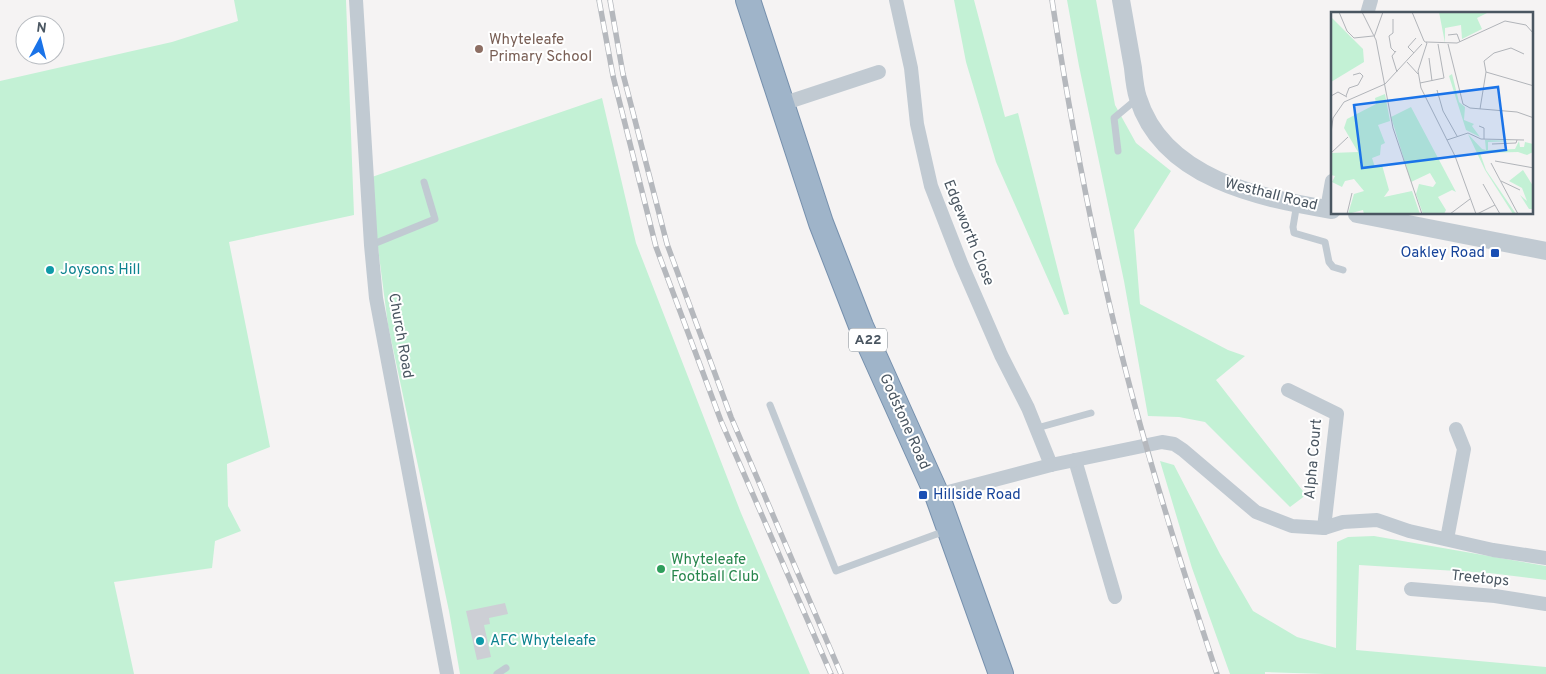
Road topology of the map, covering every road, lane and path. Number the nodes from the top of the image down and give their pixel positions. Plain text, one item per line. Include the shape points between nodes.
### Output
1 (356, 0) edge
2 (748, 0) edge
3 (896, 0) edge
4 (1121, 0) edge
5 (879, 72) dead end
6 (1138, 98) junction
7 (782, 104) junction
8 (1118, 151) dead end
9 (424, 182) dead end
10 (1331, 190) edge
11 (1297, 203) junction
12 (1329, 209) edge
13 (1361, 215) edge
14 (370, 245) junction
15 (1546, 251) edge
16 (1343, 270) dead end
17 (1288, 390) dead end
18 (770, 405) dead end
19 (1091, 413) dead end
20 (1037, 428) junction
21 (1456, 429) dead end
22 (1075, 460) junction
23 (1051, 465) junction
24 (937, 495) junction
25 (1324, 528) junction
26 (950, 529) junction
27 (1447, 539) junction
28 (1546, 558) edge
29 (1411, 589) dead end
30 (1115, 597) dead end
31 (1546, 604) edge
32 (506, 668) dead end
33 (447, 674) edge
34 (497, 674) edge
35 (1001, 674) edge

1 - 14 street, Church Road
2 - 7 highway, Godstone Road / A22
3 - 20 street, Edgeworth Close via 931,186 1001,355
4 - 6 street, Westhall Road
5 - 7 street
6 - 8 lane via 1114,118
6 - 11 street, Westhall Road via 1152,130 1179,158 1218,181
7 - 24 highway, Godstone Road / A22 via 821,223 861,326
9 - 14 lane via 435,219
10 - 12 street
11 - 12 street, Westhall Road
11 - 16 lane via 1294,233 1325,242 1329,262
13 - 15 street
14 - 33 street, Church Road via 376,298
17 - 25 street, Alpha Court via 1336,414
18 - 26 lane via 836,571
19 - 20 lane
20 - 23 street, Edgeworth Close
21 - 27 street via 1464,449
22 - 23 street
22 - 25 street via 1162,442 1174,444 1256,512 1292,526
22 - 30 street
23 - 24 street
24 - 26 highway, Godstone Road / A22
25 - 27 street via 1343,522 1377,520
26 - 35 highway, Godstone Road / A22
27 - 28 street
29 - 31 street, Treetops
32 - 34 lane

